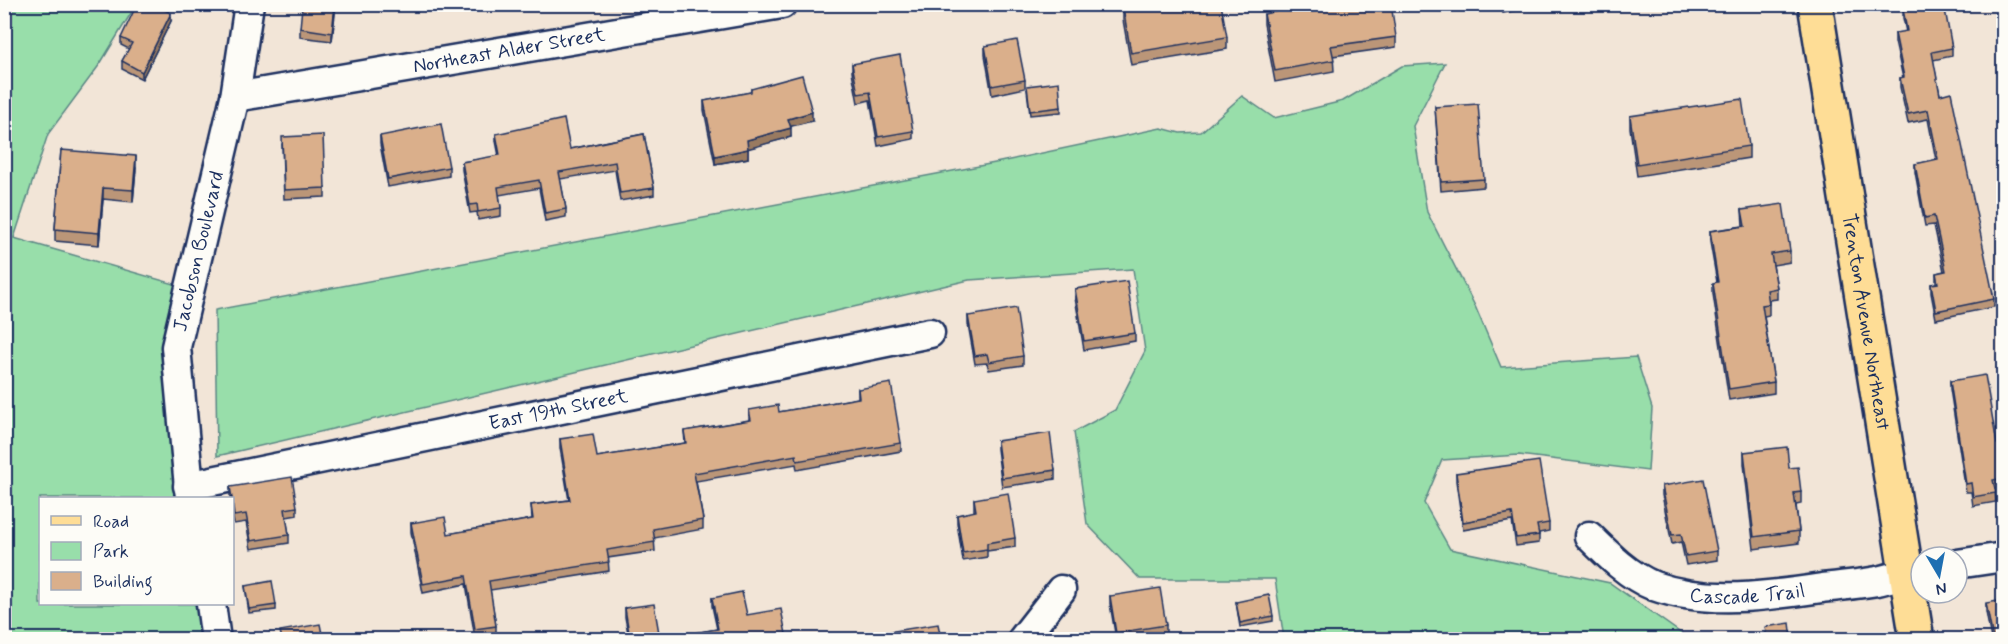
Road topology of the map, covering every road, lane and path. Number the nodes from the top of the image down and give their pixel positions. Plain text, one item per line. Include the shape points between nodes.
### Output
1 (249, 4) edge
2 (782, 4) edge
3 (1815, 4) edge
4 (235, 97) junction
5 (930, 333) dead end
6 (189, 492) edge
7 (1589, 536) dead end
8 (1909, 548) edge
9 (2004, 557) edge
10 (1969, 562) edge
11 (1909, 572) edge
12 (1061, 590) dead end
13 (211, 605) edge
14 (1915, 605) edge
15 (216, 639) edge
16 (1022, 639) edge
17 (1917, 639) edge

1 - 4 street, Jacobson Boulevard
2 - 4 street, Northeast Alder Street
3 - 8 main road, Trenton Avenue Northeast
4 - 6 street, Jacobson Boulevard via 176,347
5 - 6 street, East 19th Street
7 - 11 street, Cascade Trail via 1608,555 1652,585 1700,596 1746,597 1802,591
9 - 10 street
12 - 16 street
13 - 15 street
14 - 17 main road, Trenton Avenue Northeast

